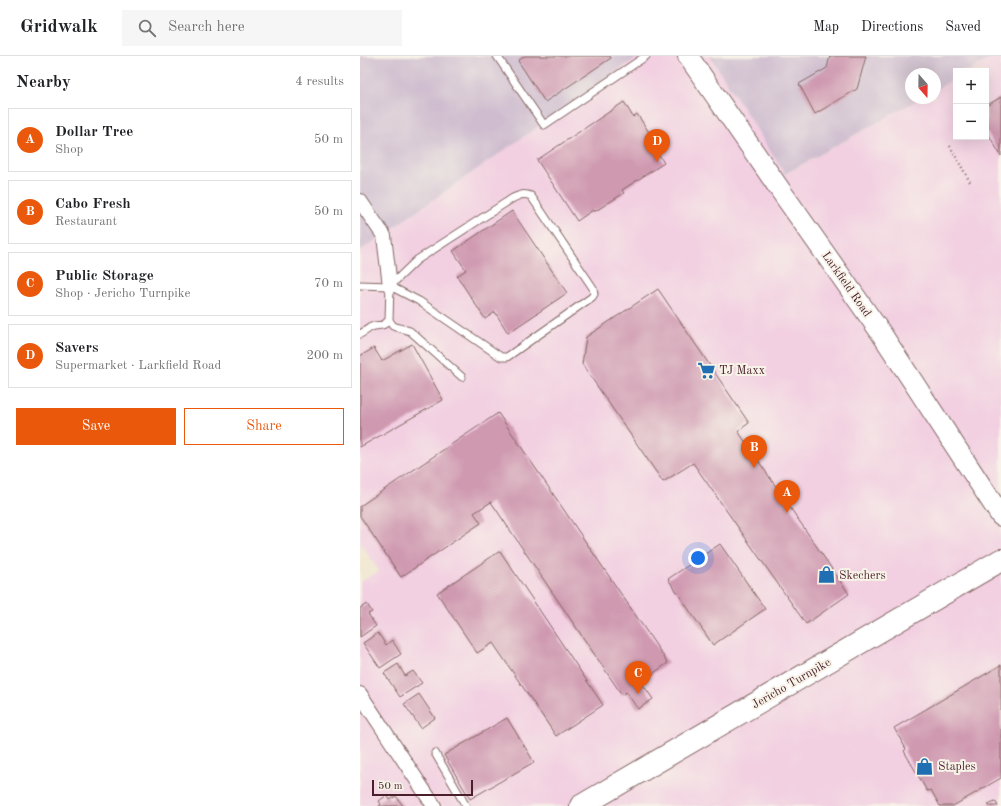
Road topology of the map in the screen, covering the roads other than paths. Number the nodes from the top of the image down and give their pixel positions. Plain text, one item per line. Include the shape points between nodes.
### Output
1 (497, 56) edge
2 (646, 56) edge
3 (688, 56) edge
4 (360, 201) edge
5 (360, 284) edge
6 (390, 286) junction
7 (389, 320) junction
8 (360, 334) edge
9 (462, 377) dead end
10 (1001, 516) edge
11 (1001, 560) edge
12 (360, 694) edge
13 (435, 753) dead end
14 (434, 806) edge
15 (466, 806) edge
16 (581, 806) edge

1 - 2 lane via 544,125
3 - 10 main road, Larkfield Road via 881,333
4 - 6 street via 384,236
5 - 6 lane
6 - 6 lane via 424,304 501,357 507,357 594,294 593,288 531,196 526,194 514,198 417,260
6 - 7 lane
7 - 8 lane via 385,325 372,327
7 - 9 lane via 393,326 410,331
11 - 16 main road, Jericho Turnpike
12 - 14 street
13 - 15 lane

